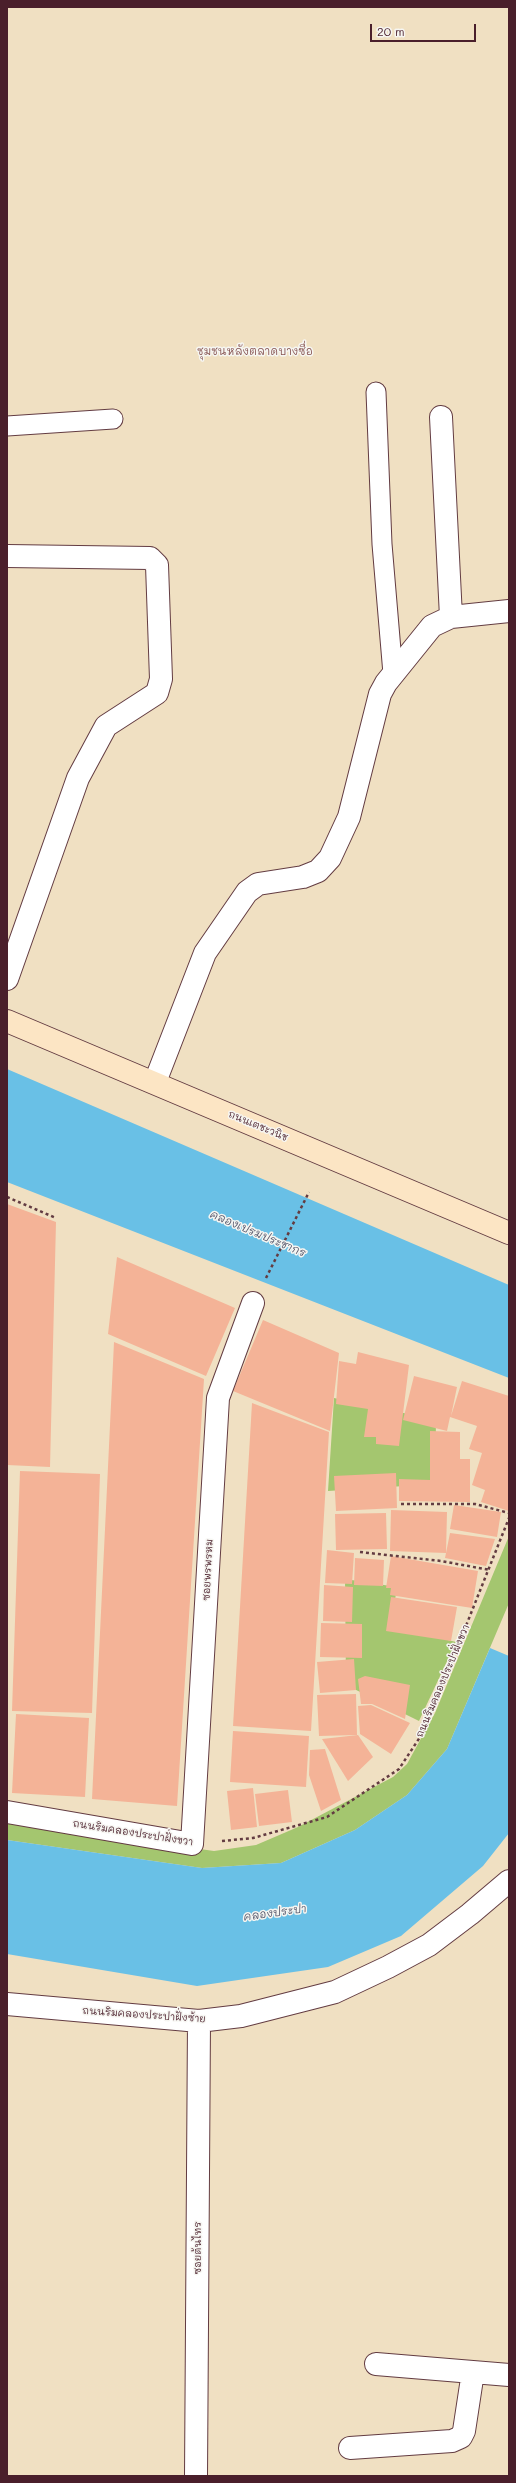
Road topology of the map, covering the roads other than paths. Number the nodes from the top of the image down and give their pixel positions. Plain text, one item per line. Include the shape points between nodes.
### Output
1 (376, 392) dead end
2 (441, 417) dead end
3 (113, 420) dead end
4 (7, 426) edge
5 (7, 556) edge
6 (509, 611) edge
7 (451, 617) junction
8 (393, 674) junction
9 (7, 979) edge
10 (7, 1021) edge
11 (155, 1082) junction
12 (509, 1233) edge
13 (253, 1303) dead end
14 (7, 1812) edge
15 (192, 1844) joint
16 (509, 1881) edge
17 (7, 2004) edge
18 (199, 2021) junction
19 (376, 2364) dead end
20 (473, 2372) junction
21 (509, 2375) edge
22 (350, 2448) dead end
23 (196, 2476) edge

1 - 8 lane via 382,544
2 - 7 street
3 - 4 lane
5 - 9 street via 150,558 156,565 161,679 157,693 106,726 78,778
6 - 7 street
7 - 8 street via 432,626
8 - 11 street via 380,694 349,817 330,858 318,871 303,877 258,884 247,892 205,953
10 - 11 main road, ถนนเตชะวนิช
11 - 12 main road, ถนนเตชะวนิช
13 - 15 street, ซอยพรพรหม via 218,1398
14 - 15 street, ถนนริมคลองประปาฝั่งขวา
16 - 18 street, ถนนริมคลองประปาฝั่งซ้าย via 429,1945 335,1992 241,2016
17 - 18 street, ถนนริมคลองประปาฝั่งซ้าย
18 - 23 street, ซอยต้นไทร
19 - 20 street
20 - 21 street
20 - 22 street via 461,2437 452,2441

